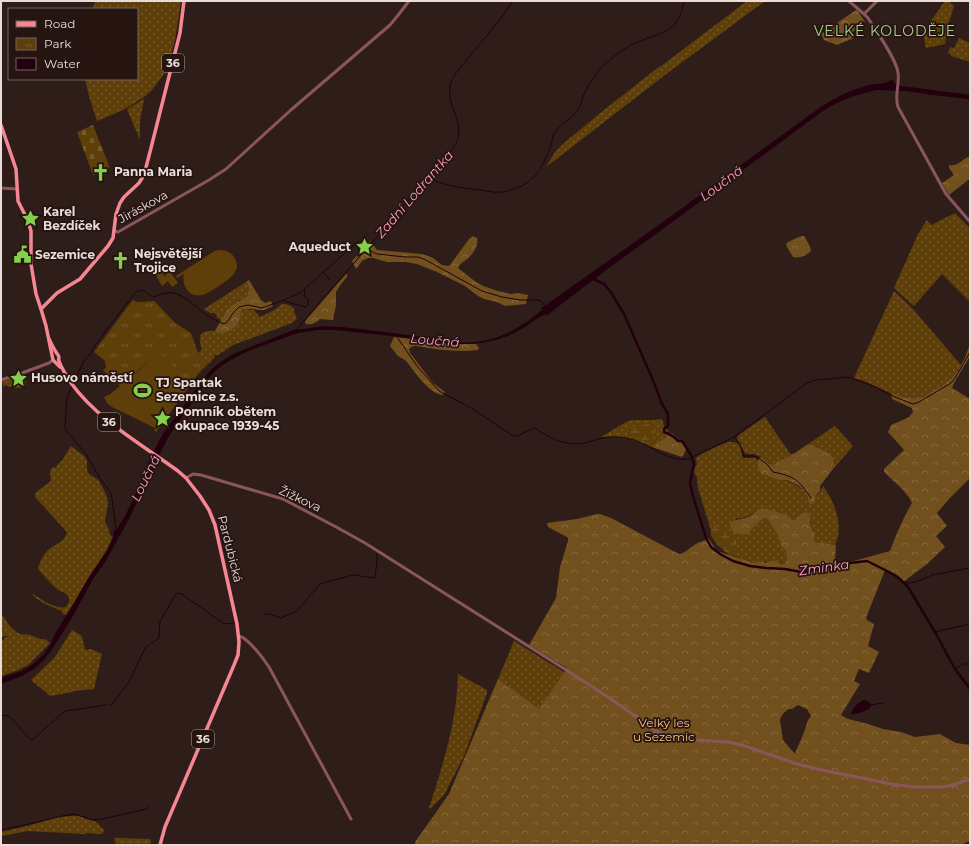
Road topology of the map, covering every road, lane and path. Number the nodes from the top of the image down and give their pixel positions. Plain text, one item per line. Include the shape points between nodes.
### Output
1 (184, 1) edge
2 (409, 1) edge
3 (849, 1) edge
4 (877, 1) edge
5 (864, 14) junction
6 (1, 125) edge
7 (1, 188) edge
8 (17, 189) junction
9 (970, 222) edge
10 (114, 231) junction
11 (41, 309) junction
12 (49, 339) junction
13 (58, 357) junction
14 (54, 360) junction
15 (66, 376) junction
16 (1, 380) edge
17 (186, 478) junction
18 (239, 636) junction
19 (970, 779) edge
20 (351, 819) dead end
21 (160, 845) edge

1 - 10 main road, 36 via 180,33 144,175 120,203
2 - 10 street, Jiráskova via 390,25 226,169 118,232
3 - 5 street
4 - 5 street
5 - 9 street via 896,64 898,107 946,194
6 - 8 main road via 16,169
7 - 8 street
8 - 11 main road via 19,204 31,231 30,260
10 - 11 main road, 36 via 108,246 82,276 54,295
11 - 12 main road, 36
12 - 13 main road, 36
12 - 14 main road, 36
13 - 14 main road via 54,355
13 - 15 main road, 36
14 - 15 main road, 36
14 - 16 street
15 - 17 main road, Pardubická / 36 via 98,412
17 - 18 main road, Pardubická / 36 via 209,510 215,525
17 - 19 street, Žižkova via 193,474 201,474 283,499 338,528 571,673 659,732 681,739 742,745 794,763 891,784 942,787
18 - 20 street via 256,650 269,668
18 - 21 main road, 36 via 239,648 234,665 165,827

